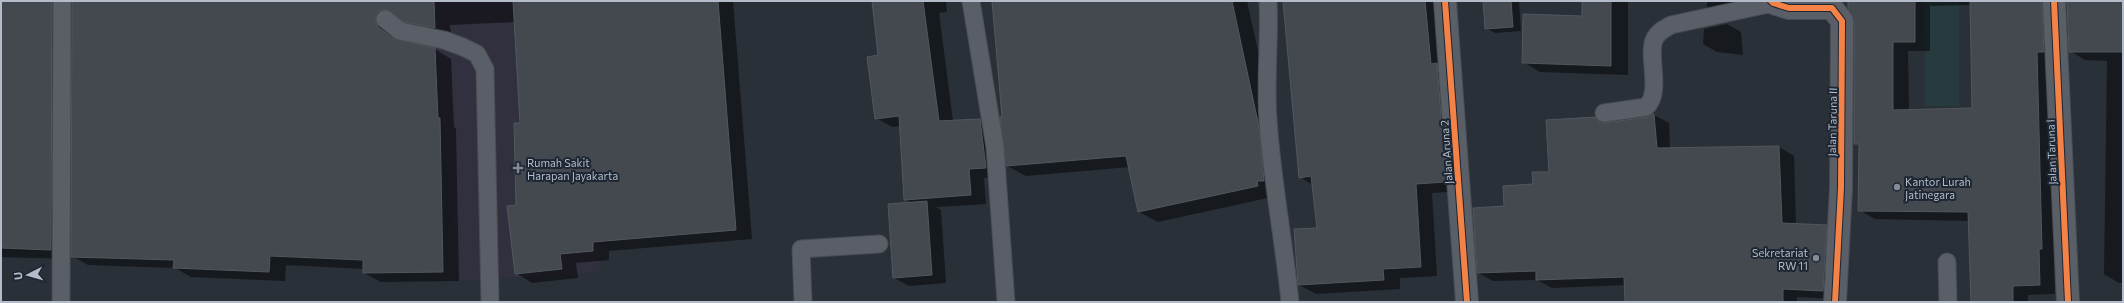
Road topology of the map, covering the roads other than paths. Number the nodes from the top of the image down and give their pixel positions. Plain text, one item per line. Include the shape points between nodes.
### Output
1 (62, 1) edge
2 (971, 1) edge
3 (1268, 1) edge
4 (1445, 1) edge
5 (2054, 1) edge
6 (1772, 2) edge
7 (385, 19) dead end
8 (1604, 112) dead end
9 (879, 244) dead end
10 (1947, 262) dead end
11 (61, 302) edge
12 (490, 302) edge
13 (803, 302) edge
14 (1006, 302) edge
15 (1290, 302) edge
16 (1467, 302) edge
17 (1835, 302) edge
18 (1948, 302) edge
19 (2068, 302) edge

1 - 11 lane
2 - 14 lane via 995,147
3 - 15 lane via 1268,121
4 - 16 street, Jalan Aruna 2
5 - 19 street, Jalan Taruna I
6 - 8 lane via 1671,25 1660,31 1654,40 1654,94 1651,103 1646,107
6 - 17 street, Jalan Taruna II via 1789,8 1832,8 1842,21 1841,188
7 - 12 lane via 400,31 444,40 477,54 485,69
9 - 13 lane via 801,249
10 - 18 lane

